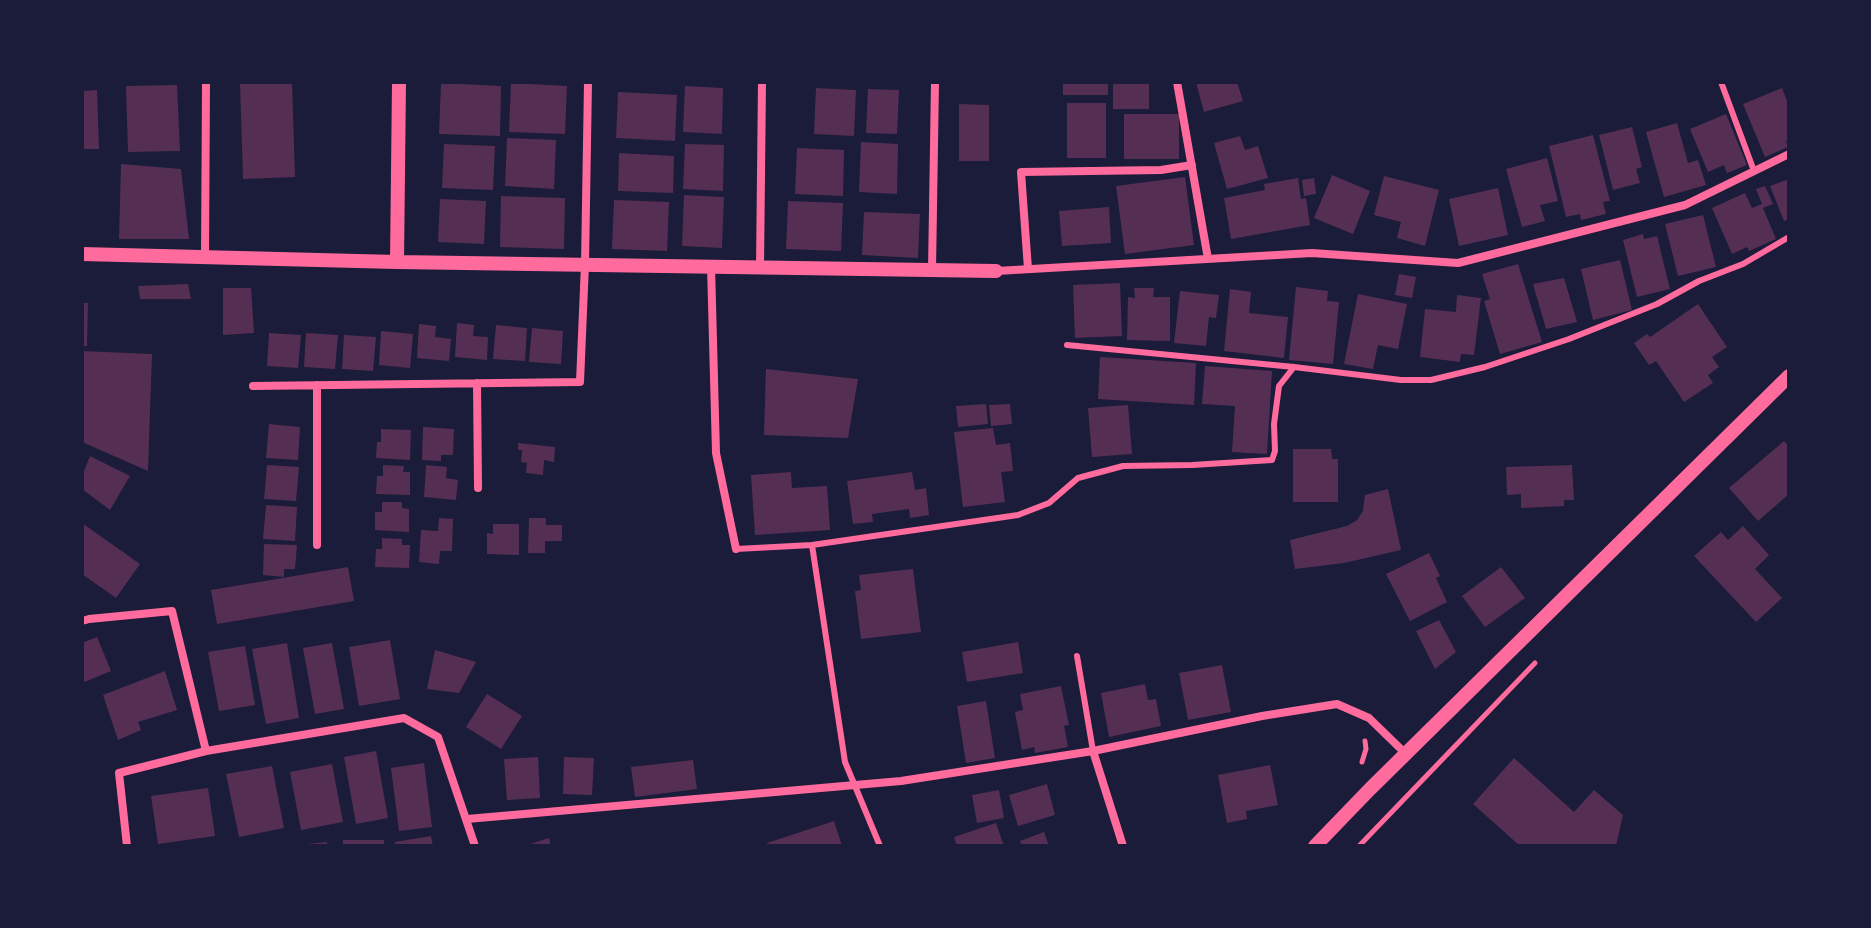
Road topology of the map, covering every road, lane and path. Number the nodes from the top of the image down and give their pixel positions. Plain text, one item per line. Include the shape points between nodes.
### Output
1 (206, 82) edge
2 (399, 82) edge
3 (588, 82) edge
4 (762, 82) edge
5 (935, 82) edge
6 (1177, 82) edge
7 (1721, 82) edge
8 (1789, 154) edge
9 (1192, 165) junction
10 (1754, 171) junction
11 (1789, 237) edge
12 (82, 254) edge
13 (205, 257) junction
14 (1208, 259) junction
15 (397, 262) junction
16 (585, 264) junction
17 (711, 266) junction
18 (760, 267) junction
19 (1028, 269) junction
20 (932, 270) junction
21 (996, 271) joint
22 (1067, 345) dead end
23 (1294, 367) junction
24 (1789, 376) edge
25 (477, 383) junction
26 (317, 385) junction
27 (253, 386) dead end
28 (478, 488) dead end
29 (317, 545) dead end
30 (812, 545) junction
31 (736, 549) joint
32 (82, 621) edge
33 (1077, 656) dead end
34 (206, 751) junction
35 (1093, 751) junction
36 (1406, 754) junction
37 (853, 785) junction
38 (467, 819) junction
39 (127, 846) edge
40 (475, 846) edge
41 (880, 846) edge
42 (1123, 846) edge
43 (1315, 846) edge

1 - 13 street
2 - 15 street
3 - 16 street
4 - 18 street
5 - 20 street
6 - 9 street
7 - 10 lane
8 - 10 street
9 - 14 street
9 - 19 street via 1021,172
10 - 14 street via 1685,205 1458,263 1312,253
11 - 23 lane via 1657,304 1485,367 1431,380
12 - 13 street
13 - 15 street
14 - 19 street
15 - 16 street
16 - 17 street
16 - 25 street via 580,382
17 - 18 street
17 - 31 street via 716,453
18 - 20 street
19 - 21 street
20 - 21 street
22 - 23 lane
23 - 30 lane via 1279,386 1272,460 1123,466 1078,478 1049,503 1018,515
24 - 36 street
25 - 26 street
25 - 28 street
26 - 27 street
26 - 29 street
30 - 31 lane
30 - 37 lane via 845,762
32 - 34 street via 172,611
33 - 35 lane
34 - 38 street via 404,718 438,737
34 - 39 street via 119,773
35 - 36 street via 1337,704 1369,718
35 - 37 street
35 - 42 street
36 - 43 street
37 - 38 street
37 - 41 lane
38 - 40 street

